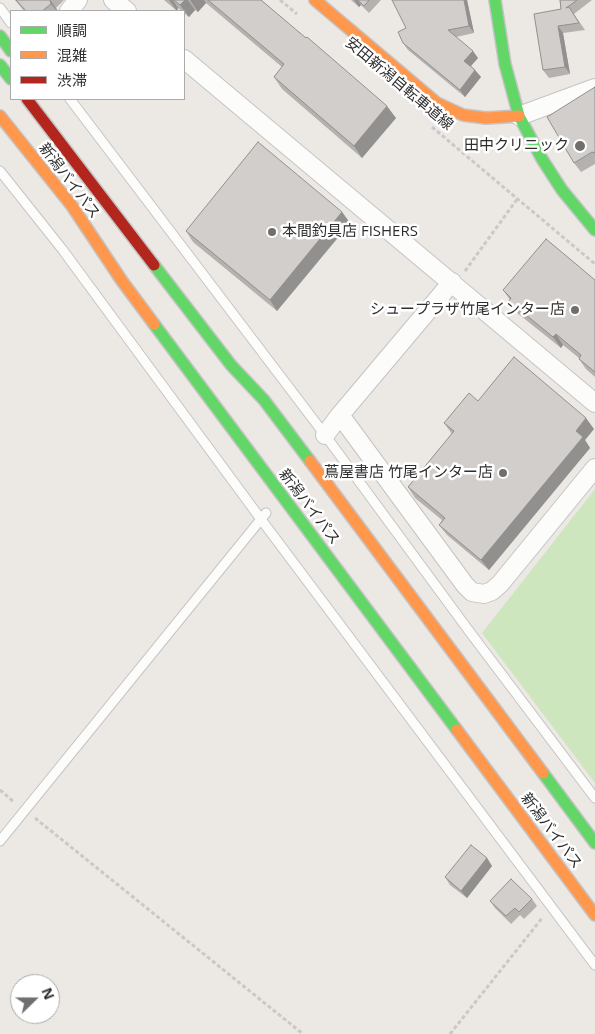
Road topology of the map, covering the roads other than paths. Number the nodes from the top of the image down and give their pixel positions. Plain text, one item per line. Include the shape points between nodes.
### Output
1 (78, 0) edge
2 (113, 0) edge
3 (316, 0) edge
4 (495, 0) edge
5 (0, 8) edge
6 (70, 10) edge
7 (125, 10) edge
8 (10, 22) edge
9 (0, 36) edge
10 (10, 49) edge
11 (185, 60) edge
12 (0, 65) edge
13 (10, 78) edge
14 (595, 88) edge
15 (28, 100) edge
16 (71, 100) edge
17 (0, 116) edge
18 (519, 116) junction
19 (0, 172) edge
20 (595, 230) edge
21 (80, 238) dead end
22 (122, 281) junction
23 (452, 282) junction
24 (247, 364) dead end
25 (264, 400) junction
26 (595, 403) edge
27 (340, 415) junction
28 (321, 439) junction
29 (595, 468) edge
30 (264, 516) junction
31 (595, 798) edge
32 (0, 841) edge
33 (595, 843) edge
34 (595, 915) edge
35 (595, 965) edge

1 - 6 street
2 - 7 street
3 - 18 main road via 437,103 464,116
4 - 18 main road
5 - 8 lane
9 - 10 main road
11 - 23 street
12 - 13 main road
14 - 18 street
15 - 25 main road, 新潟バイパス via 231,365
16 - 28 lane
17 - 22 main road, 新潟バイパス via 72,206
18 - 20 main road via 542,160
19 - 30 lane
21 - 22 main road
22 - 34 main road, 新潟バイパス
23 - 26 street
23 - 27 street
24 - 25 main road
25 - 33 main road, 新潟バイパス
27 - 28 street
27 - 29 street via 472,592 484,594 500,584
28 - 31 lane
30 - 32 lane
30 - 35 lane

